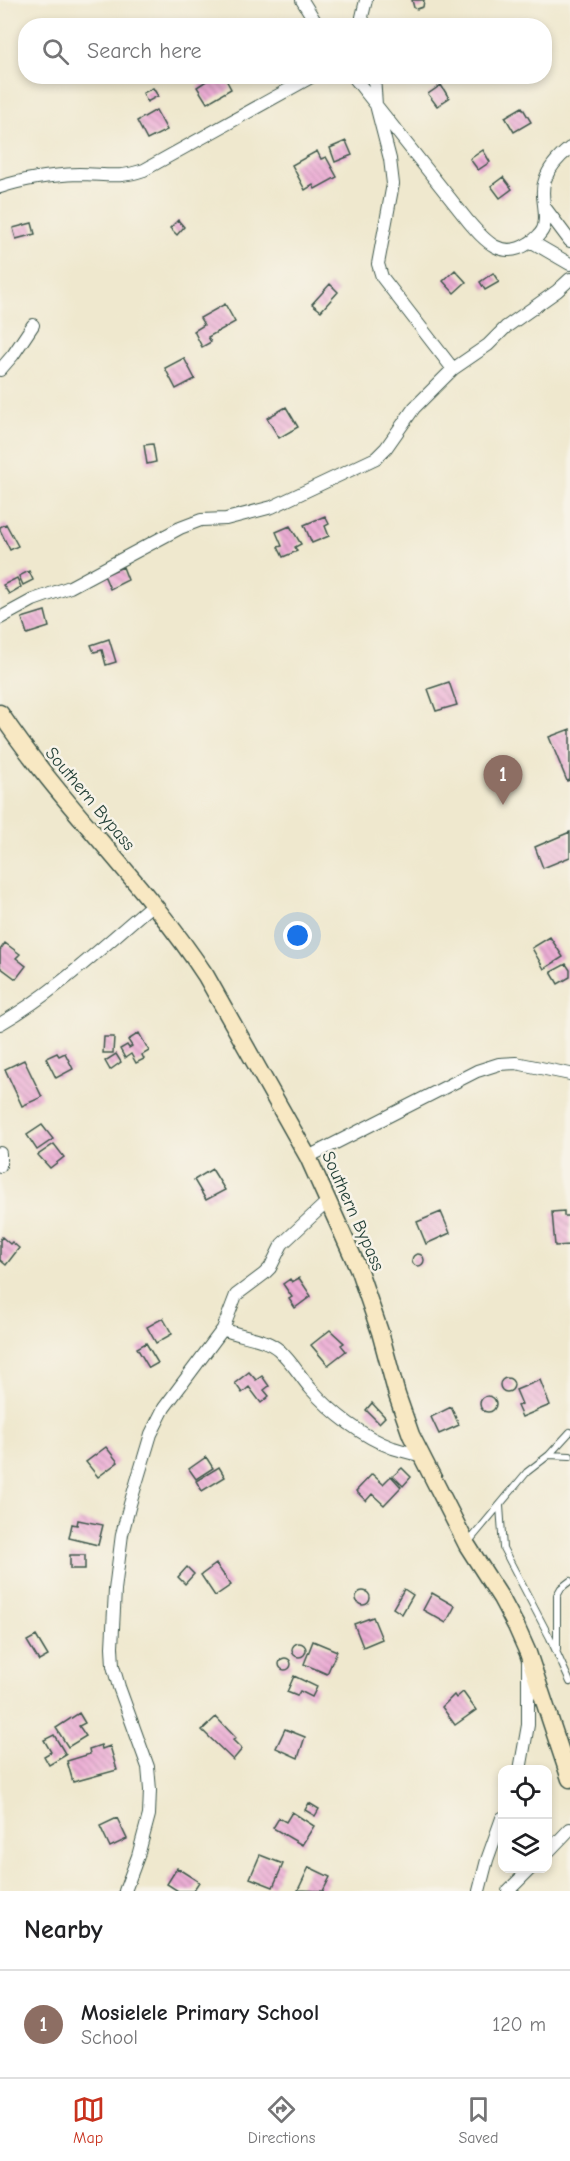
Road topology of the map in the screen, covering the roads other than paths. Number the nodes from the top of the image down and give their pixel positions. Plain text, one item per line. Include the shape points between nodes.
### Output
1 (302, 0) edge
2 (366, 0) edge
3 (313, 18) edge
4 (362, 18) edge
5 (300, 84) edge
6 (359, 84) edge
7 (375, 84) edge
8 (376, 105) junction
9 (570, 148) edge
10 (0, 187) edge
11 (546, 209) junction
12 (570, 241) edge
13 (532, 242) junction
14 (570, 264) edge
15 (570, 279) edge
16 (33, 325) dead end
17 (453, 369) junction
18 (0, 370) edge
19 (0, 618) edge
20 (0, 713) edge
21 (153, 904) junction
22 (0, 1024) edge
23 (570, 1074) edge
24 (0, 1153) edge
25 (308, 1156) junction
26 (0, 1166) edge
27 (328, 1201) junction
28 (223, 1329) junction
29 (570, 1432) edge
30 (420, 1455) junction
31 (549, 1455) junction
32 (570, 1456) edge
33 (500, 1506) junction
34 (467, 1545) junction
35 (570, 1581) edge
36 (528, 1653) junction
37 (556, 1653) junction
38 (570, 1682) edge
39 (521, 1765) edge
40 (568, 1769) edge
41 (502, 1819) edge
42 (570, 1828) edge
43 (552, 1848) edge
44 (527, 1873) edge
45 (126, 1891) edge
46 (479, 1891) edge
47 (508, 1891) edge

1 - 3 street
2 - 4 street
5 - 10 street via 144,171 127,176 79,174
6 - 8 street
7 - 8 street
8 - 13 street via 485,241 501,249 517,250
8 - 17 street via 393,184 379,270
9 - 11 street via 558,157 545,178 542,192
11 - 12 street
11 - 13 street via 544,229
13 - 14 street
15 - 17 street
16 - 18 street
17 - 19 street via 414,408 376,458 272,507 226,519 201,520 180,528 70,587 33,600
20 - 21 street, Southern Bypass via 51,784
21 - 22 street via 71,973
21 - 25 street, Southern Bypass via 206,976
23 - 25 street via 516,1063 477,1071
24 - 26 street
25 - 27 street, Southern Bypass
27 - 28 street via 282,1244 270,1268 236,1295
27 - 30 street, Southern Bypass via 369,1295 397,1395
28 - 30 street via 267,1342 295,1366 311,1389 354,1426 393,1448
28 - 45 street via 164,1408 151,1434 122,1534 112,1625 113,1666 148,1767 150,1790 149,1815
29 - 31 lane
30 - 34 street, Southern Bypass
31 - 32 lane
31 - 33 lane via 527,1473
33 - 34 lane
33 - 37 lane via 503,1548
34 - 36 street, Southern Bypass via 501,1598
35 - 37 lane via 557,1595
36 - 39 street via 528,1725
36 - 40 street, Southern Bypass
37 - 38 lane
41 - 46 street
42 - 43 street
44 - 47 street

